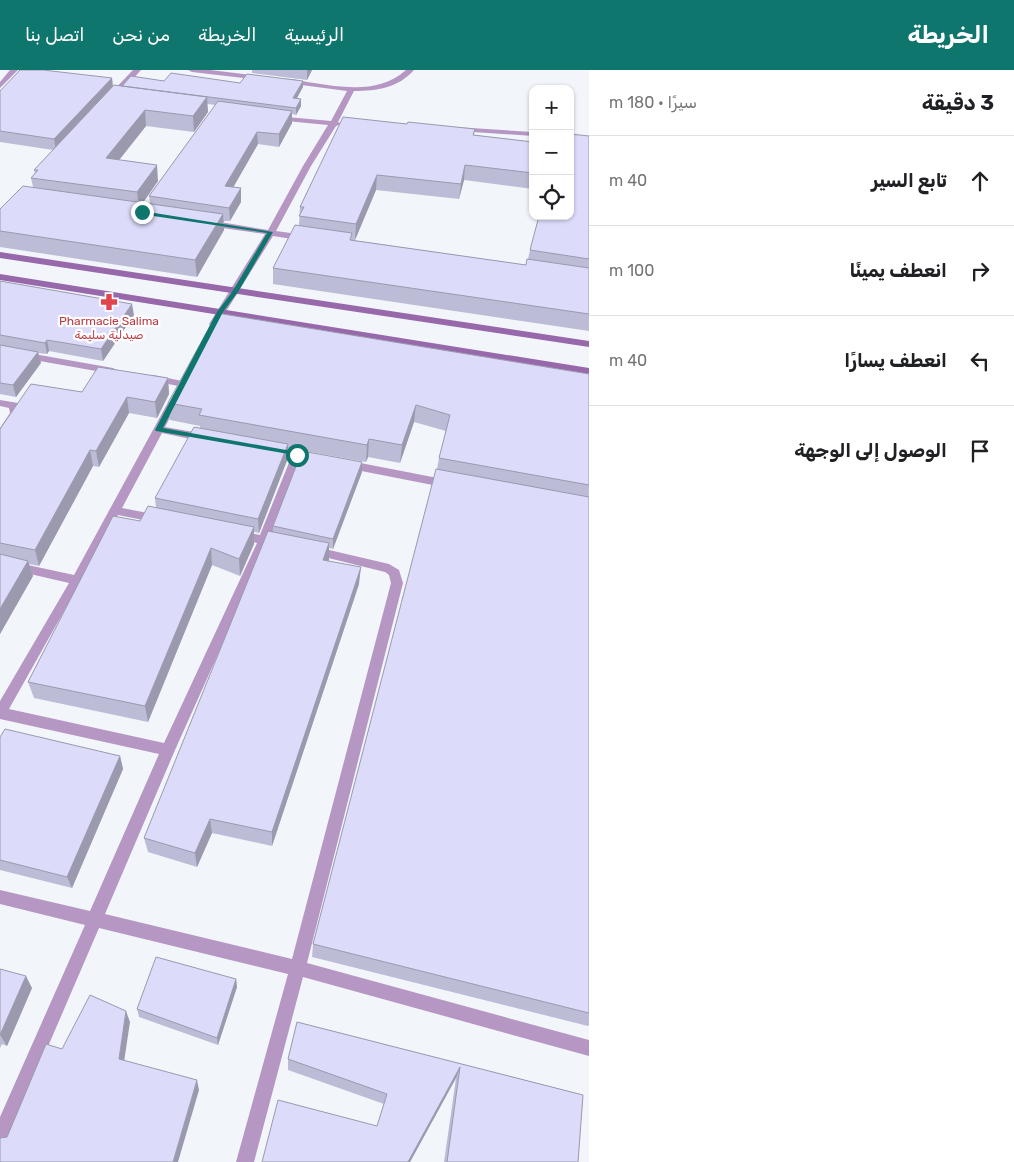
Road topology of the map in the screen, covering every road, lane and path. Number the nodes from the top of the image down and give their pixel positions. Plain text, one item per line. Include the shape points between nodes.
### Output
1 (14, 70) edge
2 (137, 70) edge
3 (192, 70) edge
4 (410, 70) edge
5 (267, 79) edge
6 (276, 80) edge
7 (0, 86) edge
8 (351, 89) junction
9 (112, 96) junction
10 (121, 98) edge
11 (105, 104) edge
12 (264, 116) edge
13 (332, 124) junction
14 (347, 124) edge
15 (451, 129) edge
16 (529, 134) edge
17 (202, 222) edge
18 (270, 232) junction
19 (311, 239) edge
20 (0, 255) edge
21 (0, 277) edge
22 (234, 292) junction
23 (220, 312) junction
24 (208, 336) edge
25 (589, 344) edge
26 (0, 351) edge
27 (589, 370) edge
28 (125, 373) edge
29 (145, 377) edge
30 (0, 403) edge
31 (158, 430) junction
32 (0, 436) edge
33 (214, 440) edge
34 (298, 455) edge
35 (336, 462) edge
36 (463, 487) edge
37 (114, 510) junction
38 (170, 522) edge
39 (226, 533) edge
40 (264, 540) junction
41 (0, 563) edge
42 (77, 580) junction
43 (0, 713) edge
44 (168, 750) junction
45 (0, 897) edge
46 (94, 921) junction
47 (298, 968) junction
48 (589, 1048) edge
49 (0, 1138) edge
50 (245, 1162) edge

1 - 7 street
2 - 9 street
3 - 5 street
4 - 8 street via 399,81
6 - 8 street
8 - 13 street
9 - 10 street
9 - 11 street
12 - 13 street
13 - 14 street
13 - 18 street
15 - 16 street
17 - 18 street
18 - 19 street
18 - 22 street
20 - 22 street
21 - 23 street
22 - 23 street
22 - 25 street
23 - 24 street
23 - 27 street
26 - 28 street
29 - 31 street via 185,380
30 - 32 street via 14,405 15,413
31 - 33 street
31 - 37 street
34 - 40 street
35 - 36 street
37 - 38 street
37 - 42 street
39 - 40 street
40 - 44 street
40 - 47 street via 389,568 395,573 397,583
41 - 42 street
42 - 43 street
43 - 44 street
44 - 46 street
45 - 46 street
46 - 47 street
46 - 49 street
47 - 48 street
47 - 50 street

